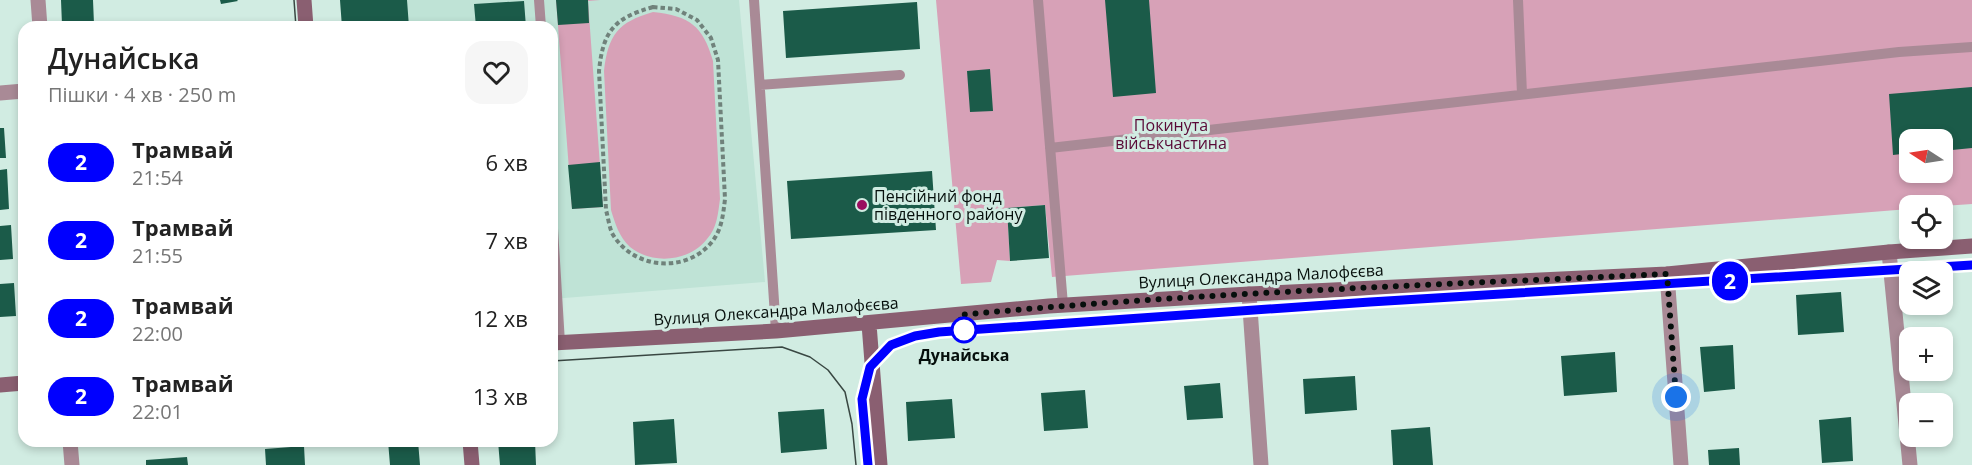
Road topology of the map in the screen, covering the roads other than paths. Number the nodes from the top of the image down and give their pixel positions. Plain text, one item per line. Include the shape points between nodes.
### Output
1 (39, 0) edge
2 (304, 0) edge
3 (539, 0) edge
4 (754, 0) edge
5 (1038, 0) edge
6 (1518, 0) edge
7 (40, 21) edge
8 (306, 21) edge
9 (541, 21) edge
10 (1972, 47) edge
11 (900, 75) dead end
12 (760, 85) junction
13 (18, 92) edge
14 (0, 93) edge
15 (1522, 94) junction
16 (1050, 148) junction
17 (1972, 246) edge
18 (1889, 252) junction
19 (1667, 274) junction
20 (1249, 294) junction
21 (1063, 305) junction
22 (869, 324) junction
23 (776, 332) junction
24 (558, 343) edge
25 (18, 384) edge
26 (0, 385) edge
27 (70, 447) edge
28 (470, 447) edge
29 (72, 465) edge
30 (472, 465) edge
31 (880, 465) edge
32 (1261, 465) edge
33 (1681, 465) edge
34 (1910, 465) edge

1 - 7 street
2 - 8 street
3 - 9 lane
4 - 12 lane
5 - 16 lane
6 - 15 lane
10 - 15 lane
11 - 12 lane
12 - 23 lane
13 - 14 street
15 - 16 lane
16 - 21 lane
17 - 18 street, Вулиця Олександра Малофєєва
18 - 19 street, Вулиця Олександра Малофєєва
18 - 34 street
19 - 20 street, Вулиця Олександра Малофєєва
19 - 33 street
20 - 21 street, Вулиця Олександра Малофєєва
20 - 32 street
21 - 22 street, Вулиця Олександра Малофєєва
22 - 23 street, Вулиця Олександра Малофєєва
22 - 31 street
23 - 24 street, Вулиця Олександра Малофєєва
25 - 26 street
27 - 29 street
28 - 30 street

